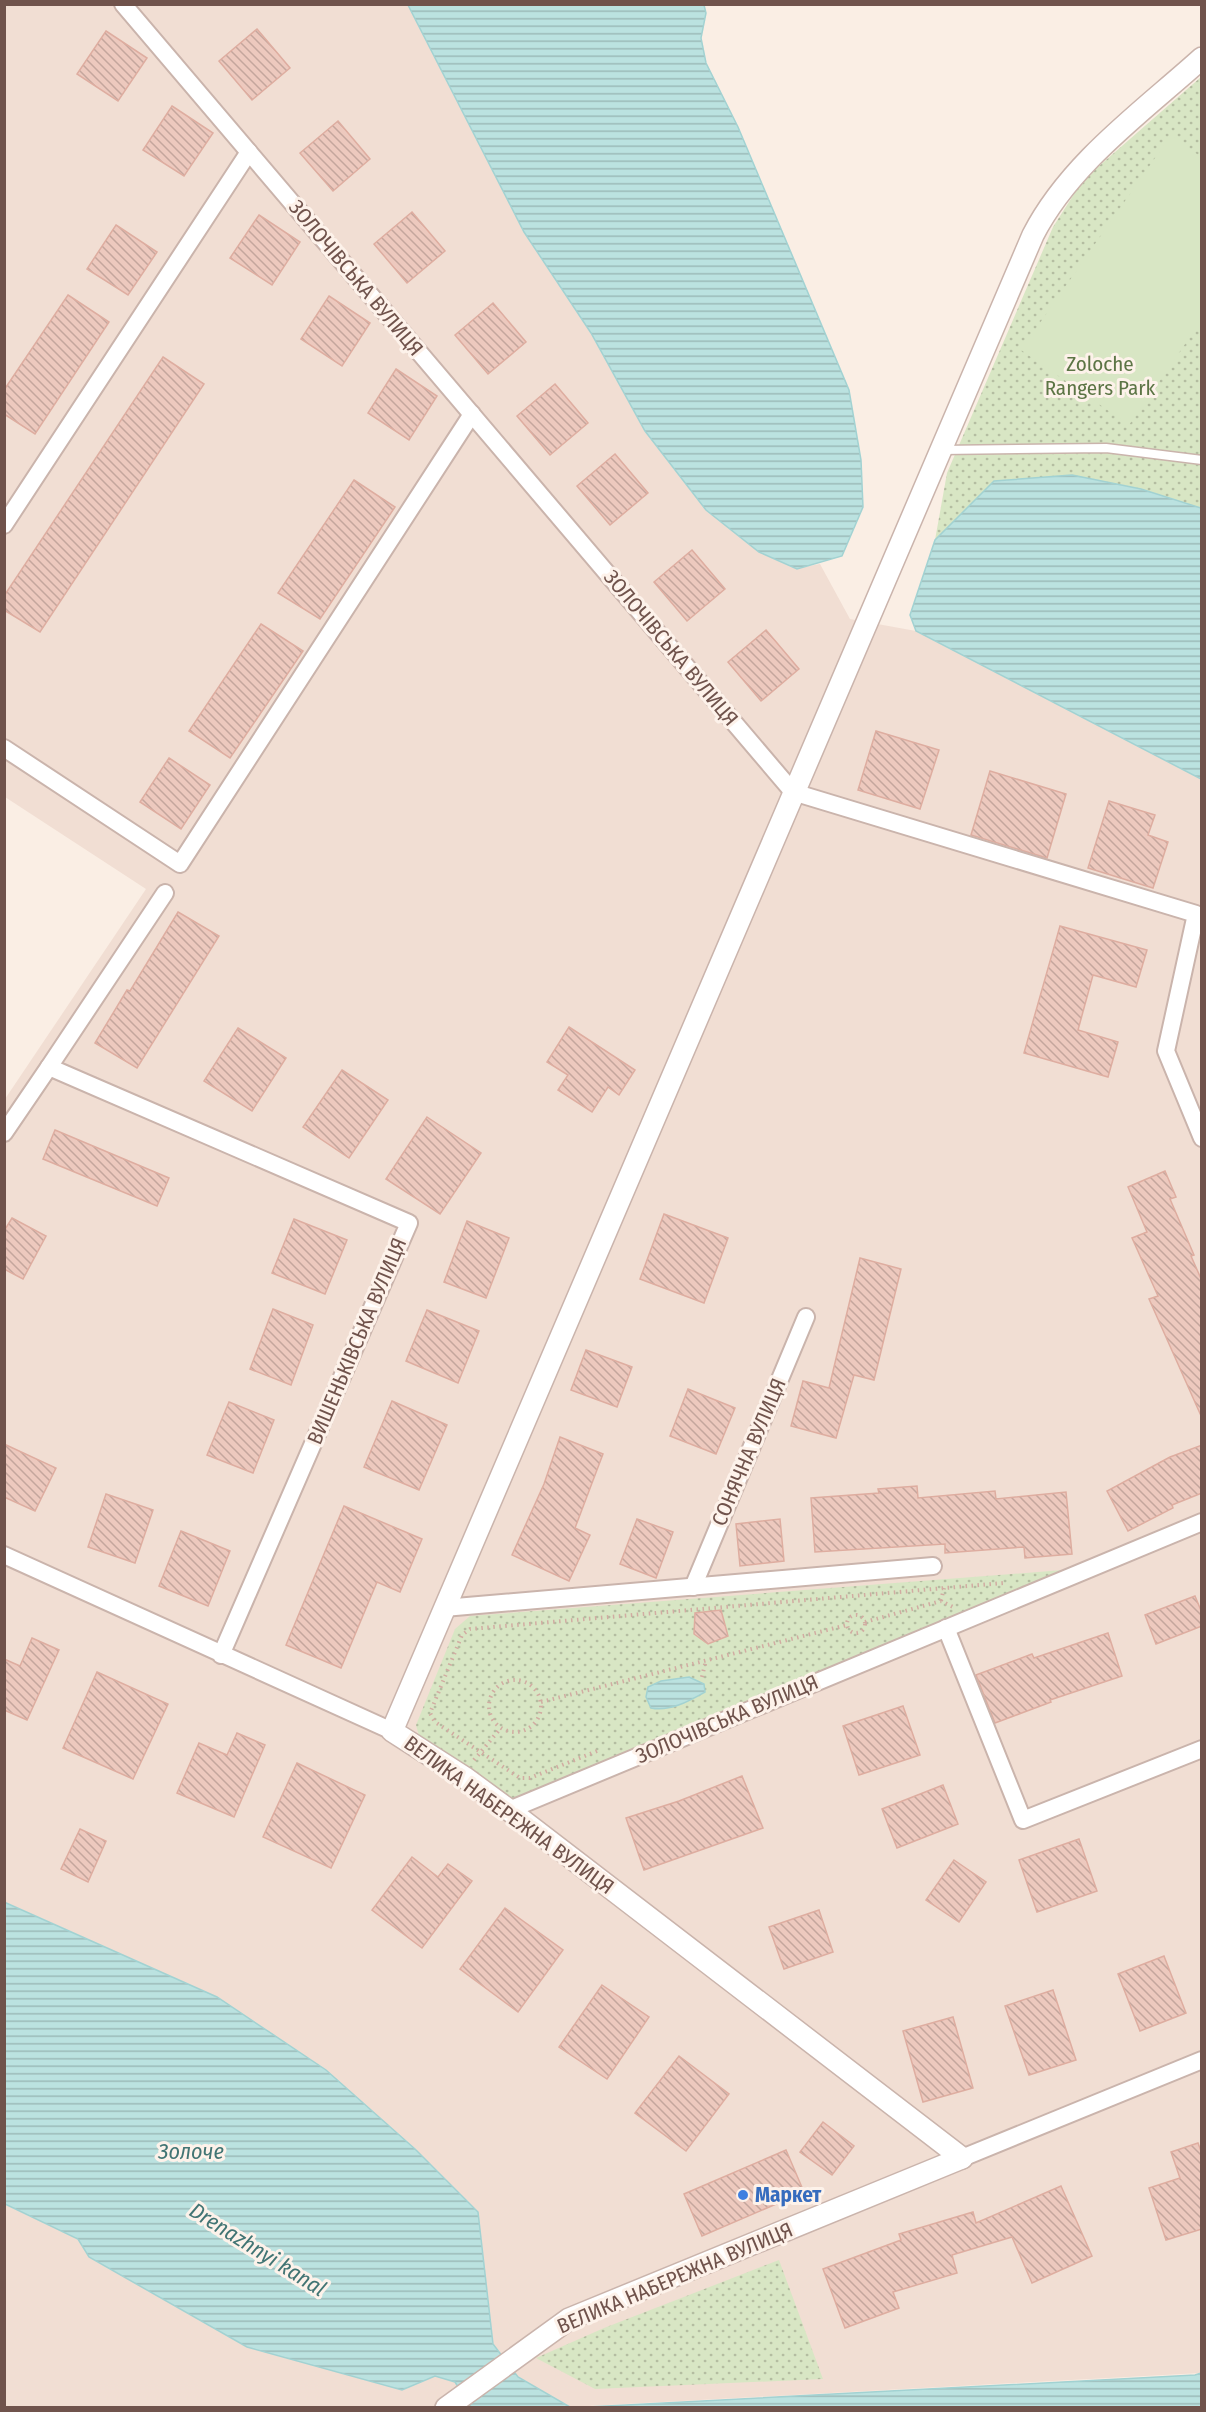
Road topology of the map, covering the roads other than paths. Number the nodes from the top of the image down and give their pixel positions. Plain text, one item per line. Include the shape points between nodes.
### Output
1 (123, 4) edge
2 (1202, 58) edge
3 (249, 152) junction
4 (472, 414) junction
5 (940, 450) junction
6 (1202, 460) edge
7 (4, 525) edge
8 (4, 748) edge
9 (793, 792) junction
10 (165, 892) dead end
11 (49, 1067) junction
12 (4, 1133) edge
13 (1202, 1138) edge
14 (806, 1317) dead end
15 (1202, 1522) edge
16 (4, 1555) edge
17 (933, 1566) dead end
18 (693, 1587) junction
19 (444, 1608) junction
20 (946, 1628) junction
21 (221, 1655) junction
22 (392, 1731) junction
23 (1202, 1749) edge
24 (509, 1810) junction
25 (1202, 2060) edge
26 (962, 2158) junction
27 (446, 2408) edge

1 - 3 street, ЗОЛОЧІВСЬКА ВУЛИЦЯ
2 - 5 street via 1075,173 1051,201
3 - 4 street, ЗОЛОЧІВСЬКА ВУЛИЦЯ
3 - 7 street
4 - 8 street via 180,864
4 - 9 street, ЗОЛОЧІВСЬКА ВУЛИЦЯ
5 - 6 lane via 1106,448
5 - 9 street
9 - 13 street via 1196,914 1166,1051
9 - 19 street
10 - 11 street
11 - 12 street
11 - 21 street, ВИШЕНЬКІВСЬКА ВУЛИЦЯ via 409,1222
14 - 18 street, СОНЯЧНА ВУЛИЦЯ
15 - 20 street, ЗОЛОЧІВСЬКА ВУЛИЦЯ
16 - 21 street, ВЕЛИКА НАБЕРЕЖНА ВУЛИЦЯ
17 - 18 street
18 - 19 street
19 - 22 street
20 - 23 street via 1023,1820
20 - 24 street, ЗОЛОЧІВСЬКА ВУЛИЦЯ
21 - 22 street, ВЕЛИКА НАБЕРЕЖНА ВУЛИЦЯ
22 - 24 street, ВЕЛИКА НАБЕРЕЖНА ВУЛИЦЯ
24 - 26 street, ВЕЛИКА НАБЕРЕЖНА ВУЛИЦЯ
25 - 26 street, ВЕЛИКА НАБЕРЕЖНА ВУЛИЦЯ
26 - 27 street, ВЕЛИКА НАБЕРЕЖНА ВУЛИЦЯ via 568,2319

